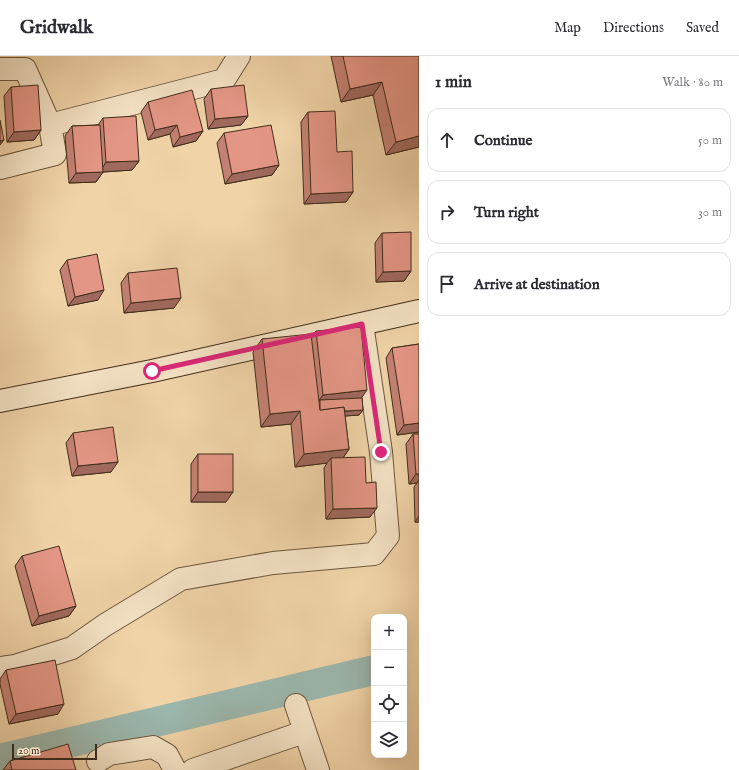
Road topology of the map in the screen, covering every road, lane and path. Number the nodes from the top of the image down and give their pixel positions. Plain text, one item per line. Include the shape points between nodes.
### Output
1 (239, 56) edge
2 (0, 69) edge
3 (50, 124) junction
4 (0, 168) edge
5 (419, 310) edge
6 (362, 324) junction
7 (0, 401) edge
8 (0, 668) edge
9 (296, 705) dead end
10 (304, 732) junction
11 (98, 760) edge
12 (175, 770) edge
13 (193, 770) edge
14 (318, 770) edge

1 - 3 street via 224,80
2 - 3 street via 25,69
3 - 4 street via 55,154
5 - 6 street
6 - 7 street via 152,371
6 - 8 street via 381,452 388,536 374,554 273,563 181,579 72,648 15,666
9 - 10 street
10 - 13 street
10 - 14 street
11 - 12 street via 109,754 153,747 167,754

